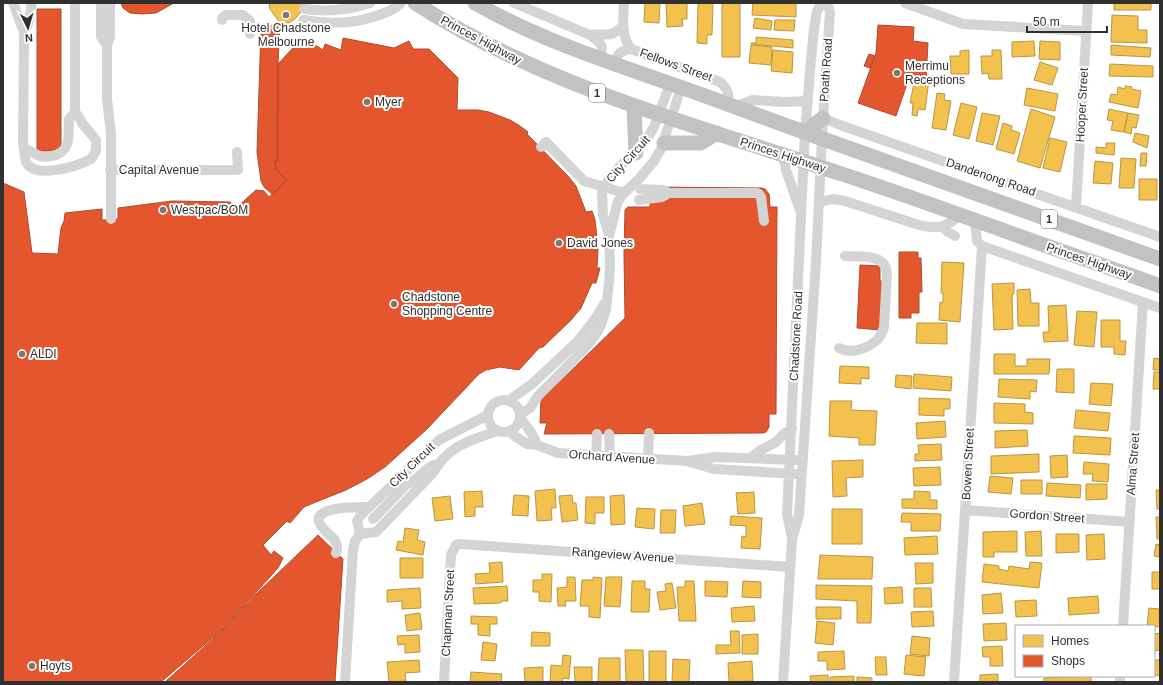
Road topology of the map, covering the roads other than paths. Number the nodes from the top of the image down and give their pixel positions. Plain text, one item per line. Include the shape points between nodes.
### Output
1 (13, 3) edge
2 (32, 3) edge
3 (75, 3) edge
4 (101, 3) edge
5 (110, 3) edge
6 (370, 3) edge
7 (401, 3) edge
8 (415, 3) edge
9 (475, 3) edge
10 (514, 3) edge
11 (624, 3) edge
12 (822, 3) edge
13 (827, 3) edge
14 (905, 3) edge
15 (1088, 3) edge
16 (348, 6) edge
17 (304, 9) dead end
18 (222, 20) dead end
19 (303, 20) dead end
20 (623, 26) junction
21 (24, 31) junction
22 (1086, 31) junction
23 (250, 34) dead end
24 (590, 35) junction
25 (107, 45) junction
26 (631, 49) junction
27 (599, 58) junction
28 (614, 64) junction
29 (676, 86) junction
30 (808, 101) junction
31 (731, 105) junction
32 (634, 107) junction
33 (75, 112) junction
34 (665, 117) junction
35 (823, 118) junction
36 (806, 132) junction
37 (717, 133) junction
38 (822, 138) junction
39 (664, 143) junction
40 (541, 147) dead end
41 (26, 150) junction
42 (62, 152) junction
43 (237, 152) dead end
44 (636, 153) junction
45 (783, 155) junction
46 (804, 162) junction
47 (72, 166) junction
48 (821, 167) junction
49 (110, 170) junction
50 (638, 179) junction
51 (604, 187) junction
52 (640, 189) junction
53 (624, 192) junction
54 (669, 193) junction
55 (820, 202) junction
56 (1076, 207) junction
57 (802, 214) junction
58 (961, 215) junction
59 (111, 220) dead end
60 (975, 220) junction
61 (764, 221) dead end
62 (944, 227) junction
63 (609, 236) junction
64 (955, 236) dead end
65 (1160, 237) edge
66 (982, 246) junction
67 (845, 256) dead end
68 (1160, 259) edge
69 (1160, 286) edge
70 (608, 291) junction
71 (1143, 302) junction
72 (1160, 308) edge
73 (839, 348) dead end
74 (508, 401) junction
75 (488, 415) junction
76 (520, 416) junction
77 (792, 429) junction
78 (497, 431) junction
79 (509, 431) junction
80 (648, 433) dead end
81 (597, 434) dead end
82 (609, 434) dead end
83 (537, 446) junction
84 (427, 451) junction
85 (596, 456) junction
86 (610, 457) junction
87 (750, 458) junction
88 (648, 459) junction
89 (790, 460) junction
90 (802, 460) junction
91 (688, 462) junction
92 (438, 464) junction
93 (790, 473) junction
94 (801, 474) junction
95 (406, 484) junction
96 (368, 508) junction
97 (965, 510) junction
98 (373, 518) dead end
99 (1130, 522) junction
100 (360, 534) junction
101 (792, 540) junction
102 (456, 545) joint
103 (336, 553) dead end
104 (790, 567) junction
105 (1123, 625) edge
106 (345, 682) edge
107 (444, 682) edge
108 (783, 682) edge
109 (954, 682) edge

1 - 21 street
2 - 21 street
3 - 33 street
4 - 25 street, Capital Avenue via 101,37
5 - 25 street, Capital Avenue via 110,38
6 - 16 street
7 - 19 street via 394,9 353,22 331,24
8 - 32 highway, Princes Highway / 1 via 489,46 536,68
9 - 27 highway, 1 via 532,33
10 - 24 street
11 - 20 street, Fellows Street
12 - 30 street, Poath Road via 817,11 814,29
13 - 35 street, Poath Road via 830,12
14 - 22 street via 963,24
15 - 22 street, Hooper Street
16 - 17 street via 319,10
18 - 23 street via 226,15 244,15 250,21
20 - 24 street via 611,35
20 - 26 street, Fellows Street via 625,39
21 - 41 street via 23,138
22 - 56 street, Hooper Street
24 - 27 street via 600,42 602,47
25 - 49 street, Capital Avenue via 107,99 114,134
26 - 28 street via 618,54
26 - 31 street, Fellows Street via 720,82 729,92
27 - 28 highway, 1
28 - 29 highway, 1
29 - 31 highway, 1
29 - 34 street, City Circuit
30 - 31 street via 753,100
30 - 36 street, Poath Road
31 - 36 highway, 1
32 - 34 highway, Princes Highway / 1
32 - 44 highway
33 - 42 street via 68,119 68,144
33 - 47 street via 94,136 96,147 91,159
34 - 37 highway, Princes Highway / 1
34 - 39 street, City Circuit
34 - 44 street, City Circuit
35 - 36 highway
35 - 38 street, Poath Road
35 - 56 street, Dandenong Road
36 - 38 highway, 1
36 - 46 street, Chadstone Road
37 - 39 highway via 701,143
37 - 45 highway, Princes Highway / 1
38 - 48 street, Chadstone Road
38 - 68 highway, 1
39 - 50 street, City Circuit via 654,161
40 - 51 street via 546,142 584,181
41 - 42 street via 46,157
41 - 47 street via 27,163 33,168 52,171
42 - 47 street
43 - 49 street, Capital Avenue via 238,170
44 - 51 street, City Circuit via 616,169
45 - 46 highway, Princes Highway / 1
45 - 57 street via 787,174
46 - 48 highway, Princes Highway / 1
46 - 57 street, Chadstone Road
48 - 55 street, Chadstone Road
48 - 58 highway, Princes Highway / 1
49 - 59 street
50 - 52 street
50 - 53 street, City Circuit
51 - 53 street
51 - 63 street, City Circuit via 603,214
52 - 54 street via 664,190
52 - 54 street via 639,203
53 - 63 street, City Circuit via 618,201
54 - 61 street via 756,193 761,198
55 - 62 street via 839,200 919,225 931,228
55 - 90 street, Chadstone Road
56 - 65 street, Dandenong Road
57 - 77 street, Chadstone Road
58 - 60 highway, Princes Highway / 1
58 - 62 street
60 - 66 street via 977,241
60 - 69 highway, Princes Highway / 1
62 - 64 street
63 - 70 street, City Circuit
66 - 71 street
66 - 97 street, Bowen Street
67 - 73 street via 878,259 885,266 887,273 884,327 879,338 861,350
70 - 74 street, City Circuit via 600,312 577,342 532,384
70 - 76 street, City Circuit via 604,319 595,336
71 - 72 street
71 - 99 street, Alma Street
74 - 75 street via 493,404
74 - 76 street via 516,406
75 - 78 street via 490,424
75 - 84 street, City Circuit via 443,437
76 - 79 street via 516,426
76 - 83 street
77 - 87 street
77 - 89 street, Chadstone Road
78 - 79 street
78 - 92 street, City Circuit via 466,442 450,451
79 - 83 street, Orchard Avenue via 527,444
80 - 88 street
81 - 85 street
82 - 86 street
83 - 85 street, Orchard Avenue via 554,453
84 - 95 street via 427,459
84 - 96 street, City Circuit
85 - 86 street, Orchard Avenue
86 - 88 street, Orchard Avenue
87 - 89 street, Orchard Avenue
87 - 91 street, Orchard Avenue via 715,457
88 - 91 street, Orchard Avenue
89 - 90 street, Orchard Avenue
89 - 93 street, Chadstone Road
90 - 94 street, Chadstone Road
91 - 93 street, Orchard Avenue via 714,469
92 - 95 street via 433,465 412,483
92 - 100 street, City Circuit via 433,473 376,532
93 - 94 street, Orchard Avenue
93 - 101 street, Chadstone Road via 787,514
94 - 101 street, Chadstone Road via 799,516
95 - 98 street
96 - 100 street, City Circuit via 357,521
96 - 103 street via 343,508 320,517 320,524 337,545
97 - 99 street, Gordon Street
97 - 109 street, Bowen Street
99 - 105 street, Alma Street
100 - 106 street, City Circuit via 354,545 346,584
101 - 104 street, Chadstone Road
102 - 104 street, Rangeview Avenue
102 - 107 street, Chapman Street via 451,556
104 - 108 street, Chadstone Road

